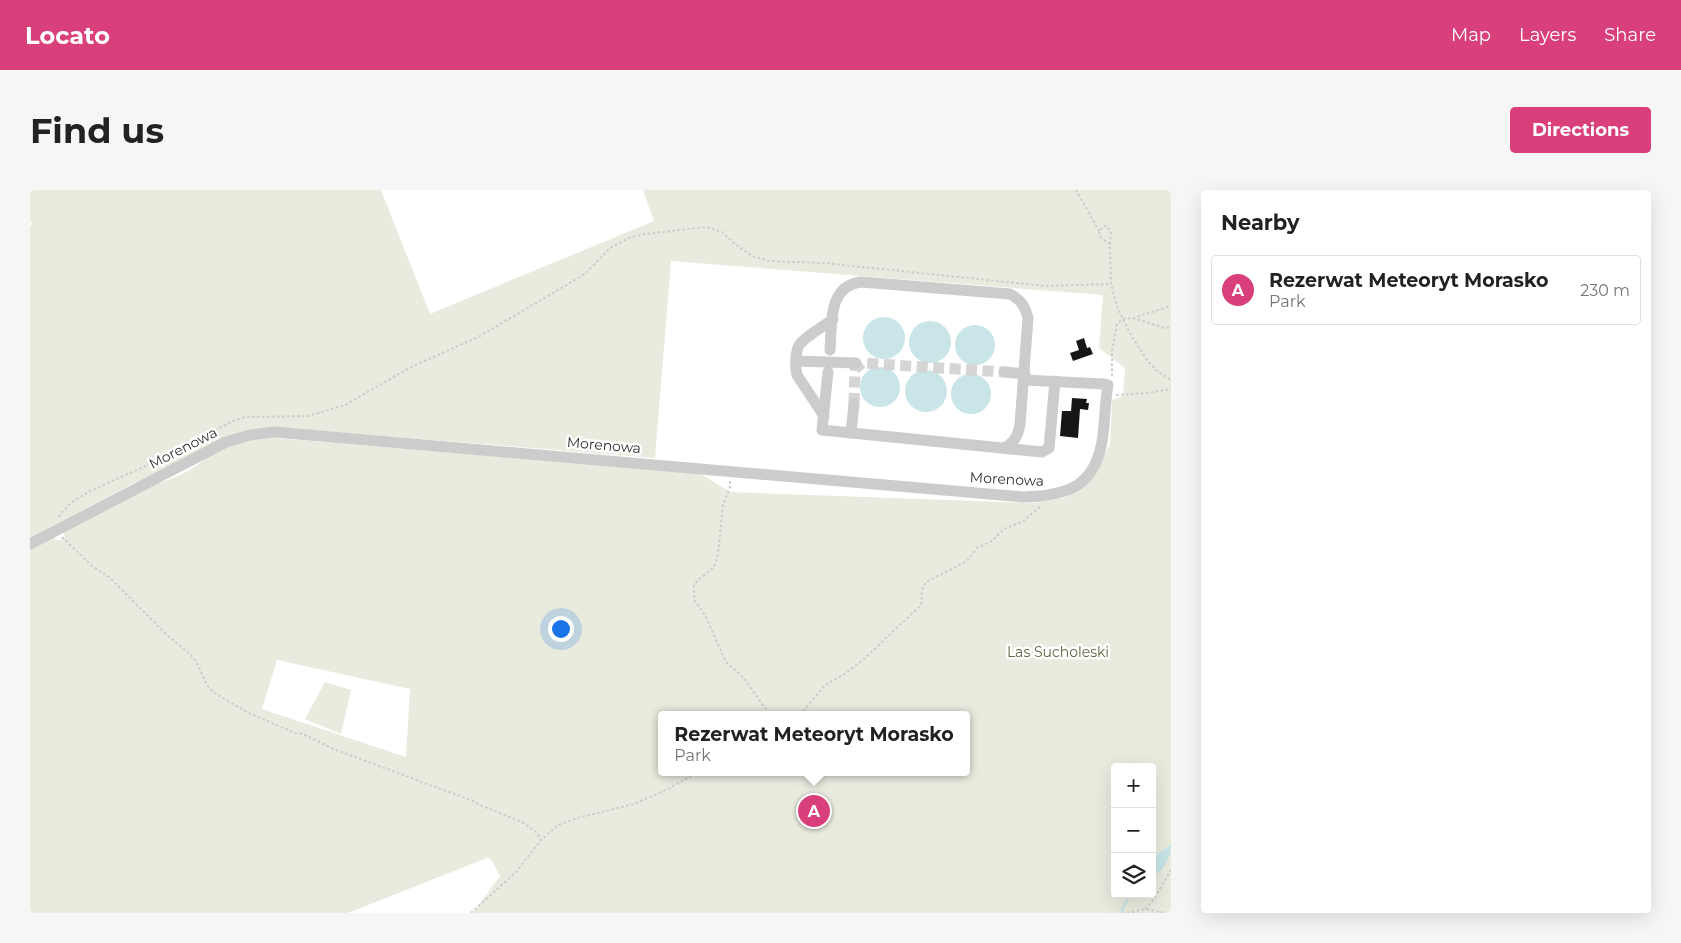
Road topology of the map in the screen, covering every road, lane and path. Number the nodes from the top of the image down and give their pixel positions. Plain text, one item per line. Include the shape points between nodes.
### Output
1 (1076, 190) edge
2 (1100, 231) junction
3 (1110, 244) junction
4 (1110, 284) junction
5 (1171, 306) edge
6 (1133, 318) junction
7 (833, 319) junction
8 (1123, 319) junction
9 (1171, 327) edge
10 (830, 350) dead end
11 (796, 361) junction
12 (856, 363) dead end
13 (828, 372) dead end
14 (1004, 372) tunnel mouth
15 (1024, 377) junction
16 (1171, 380) edge
17 (1055, 381) junction
18 (1107, 390) junction
19 (1171, 390) edge
20 (854, 404) tunnel mouth
21 (824, 416) junction
22 (851, 433) junction
23 (1005, 448) junction
24 (729, 471) junction
25 (1045, 497) junction
26 (57, 530) junction
27 (30, 544) edge
28 (767, 711) edge
29 (803, 711) edge
30 (690, 776) edge
31 (541, 840) junction
32 (1171, 870) edge
33 (1145, 909) junction
34 (471, 913) edge
35 (1127, 913) edge
36 (1166, 913) edge

1 - 2 path
2 - 3 path via 1101,238
2 - 3 path via 1107,226 1111,233
3 - 4 path
4 - 8 path
4 - 26 path via 1044,286 833,264 769,261 752,256 722,232 706,227 644,234 610,248 585,274 480,336 409,368 345,405 308,416 245,417 233,421 90,491 62,512 56,523
5 - 6 path
6 - 8 path
6 - 9 path
7 - 10 lane
7 - 11 lane via 800,344
7 - 15 lane via 838,295 852,283 1010,294 1019,299 1028,318
8 - 16 path via 1146,359
8 - 18 path via 1117,324 1112,376
11 - 12 lane
11 - 21 lane via 797,375
13 - 21 lane
14 - 15 lane
15 - 17 lane
15 - 23 lane via 1018,436
17 - 18 lane via 1096,383
17 - 23 lane via 1049,448 1042,452
18 - 19 path via 1134,394
18 - 25 lane, Morenowa via 1097,463 1085,480 1059,494
20 - 22 lane
21 - 22 lane via 822,430
22 - 23 lane
24 - 25 lane, Morenowa
24 - 26 lane, Morenowa via 274,432 250,434 226,442
24 - 28 path via 730,487 723,505 716,562 694,586 695,601 705,615 726,662 743,676
25 - 29 path via 1042,506 1022,522 1004,529 992,541 976,548 967,561 926,582 921,605 864,659 825,685
26 - 27 lane, Morenowa
26 - 31 path via 64,541 92,566 109,576 191,655 207,685 220,697 249,713 336,750 457,794 522,822
30 - 31 path via 634,804 558,825
31 - 34 path via 516,872
32 - 33 path
33 - 35 path
33 - 36 path

